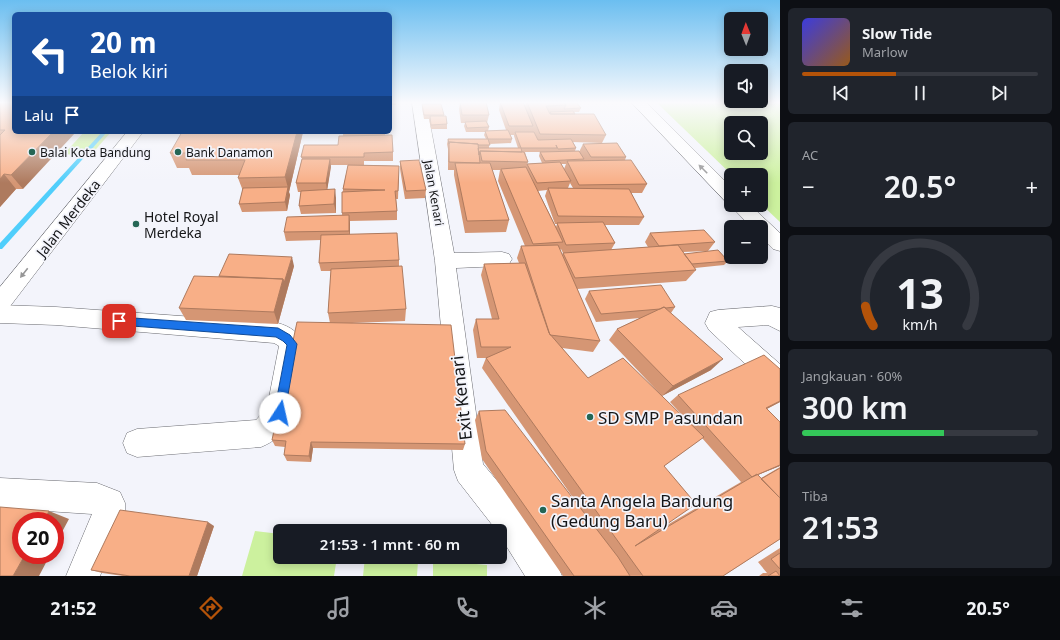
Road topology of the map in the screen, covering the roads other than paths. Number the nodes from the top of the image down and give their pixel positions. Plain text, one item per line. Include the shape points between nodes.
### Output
1 (424, 129) edge
2 (664, 129) edge
3 (133, 134) edge
4 (724, 190) edge
5 (746, 212) edge
6 (780, 244) edge
7 (502, 259) dead end
8 (446, 260) junction
9 (0, 303) edge
10 (0, 314) edge
11 (780, 321) edge
12 (453, 326) joint
13 (780, 380) edge
14 (137, 443) dead end
15 (0, 493) edge
16 (83, 576) edge
17 (544, 576) edge

1 - 8 street, Jalan Kenari
4 -> 2 street
3 -> 9 street, Jalan Merdeka
5 - 6 street
7 - 8 street
8 - 12 street, Jalan Kenari
10 - 14 street via 278,333 292,344 280,413 261,433
11 - 13 street via 772,315 718,319 717,323
12 - 17 street, Exit Kenari via 469,470 503,512
15 - 16 street via 97,499 109,503 109,513

